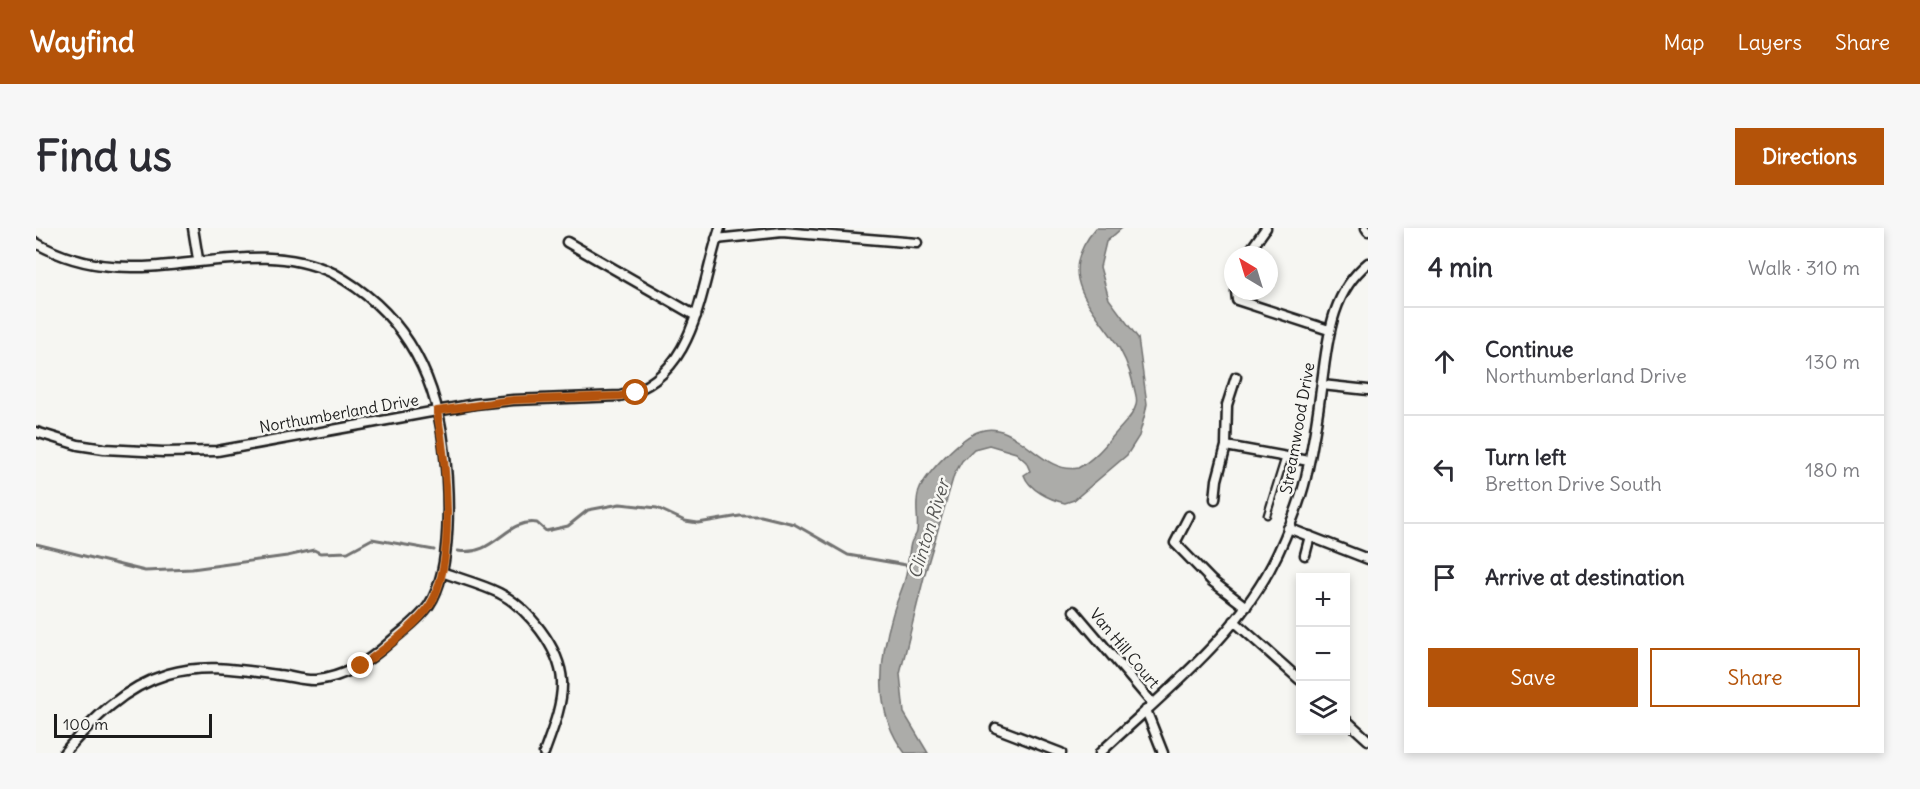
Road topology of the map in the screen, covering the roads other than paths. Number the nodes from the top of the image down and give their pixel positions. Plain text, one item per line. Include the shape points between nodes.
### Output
1 (193, 228) edge
2 (720, 228) edge
3 (1266, 228) edge
4 (716, 239) junction
5 (567, 242) dead end
6 (36, 243) edge
7 (917, 243) dead end
8 (1253, 246) edge
9 (198, 259) junction
10 (1368, 264) edge
11 (1237, 300) edge
12 (696, 316) junction
13 (1329, 330) junction
14 (1236, 377) dead end
15 (1322, 385) junction
16 (1368, 390) edge
17 (437, 411) junction
18 (36, 432) edge
19 (1226, 446) junction
20 (1285, 457) junction
21 (1309, 461) junction
22 (1215, 499) dead end
23 (1267, 515) dead end
24 (1189, 516) dead end
25 (1288, 528) junction
26 (1310, 536) junction
27 (1305, 555) dead end
28 (1368, 559) edge
29 (442, 572) junction
30 (1246, 607) junction
31 (1074, 611) dead end
32 (1234, 621) junction
33 (1296, 676) edge
34 (1149, 707) junction
35 (1350, 724) edge
36 (996, 728) dead end
37 (1368, 740) edge
38 (1035, 749) edge
39 (1103, 752) edge
40 (64, 753) edge
41 (544, 753) edge
42 (1061, 753) edge
43 (1163, 753) edge

1 - 9 street
2 - 4 street, Northumberland Drive
3 - 8 street
4 - 7 street via 782,232
4 - 12 street, Northumberland Drive
5 - 12 street
6 - 9 street via 70,259 98,266 131,267
9 - 17 street via 247,253 274,255 331,272 394,320 420,358
10 - 13 street, Streamwood Drive via 1352,276
11 - 13 street
12 - 17 street, Northumberland Drive via 670,370 636,393 513,400
13 - 15 street, Streamwood Drive
14 - 19 street via 1227,405
15 - 16 street
15 - 21 street, Streamwood Drive
17 - 18 street, Northumberland Drive via 217,451 104,448 78,445
17 - 29 street via 446,471
19 - 20 street
19 - 22 street
20 - 21 street
20 - 23 lane
21 - 25 street, Streamwood Drive via 1299,503
24 - 30 street via 1175,543 1212,581
25 - 26 street
25 - 30 street, Streamwood Drive via 1277,556
26 - 27 street
26 - 28 street
29 - 40 street via 429,605 361,666 315,680 223,668 169,673 123,694
29 - 41 street via 500,593 524,612 550,646 562,680 556,722
30 - 32 street, Streamwood Drive
31 - 34 street, Van Hill Court
32 - 33 street
32 - 34 street, Streamwood Drive via 1208,652
34 - 39 street, Streamwood Drive
34 - 43 street, Van Hill Court
35 - 37 street
36 - 38 street
38 - 42 street

